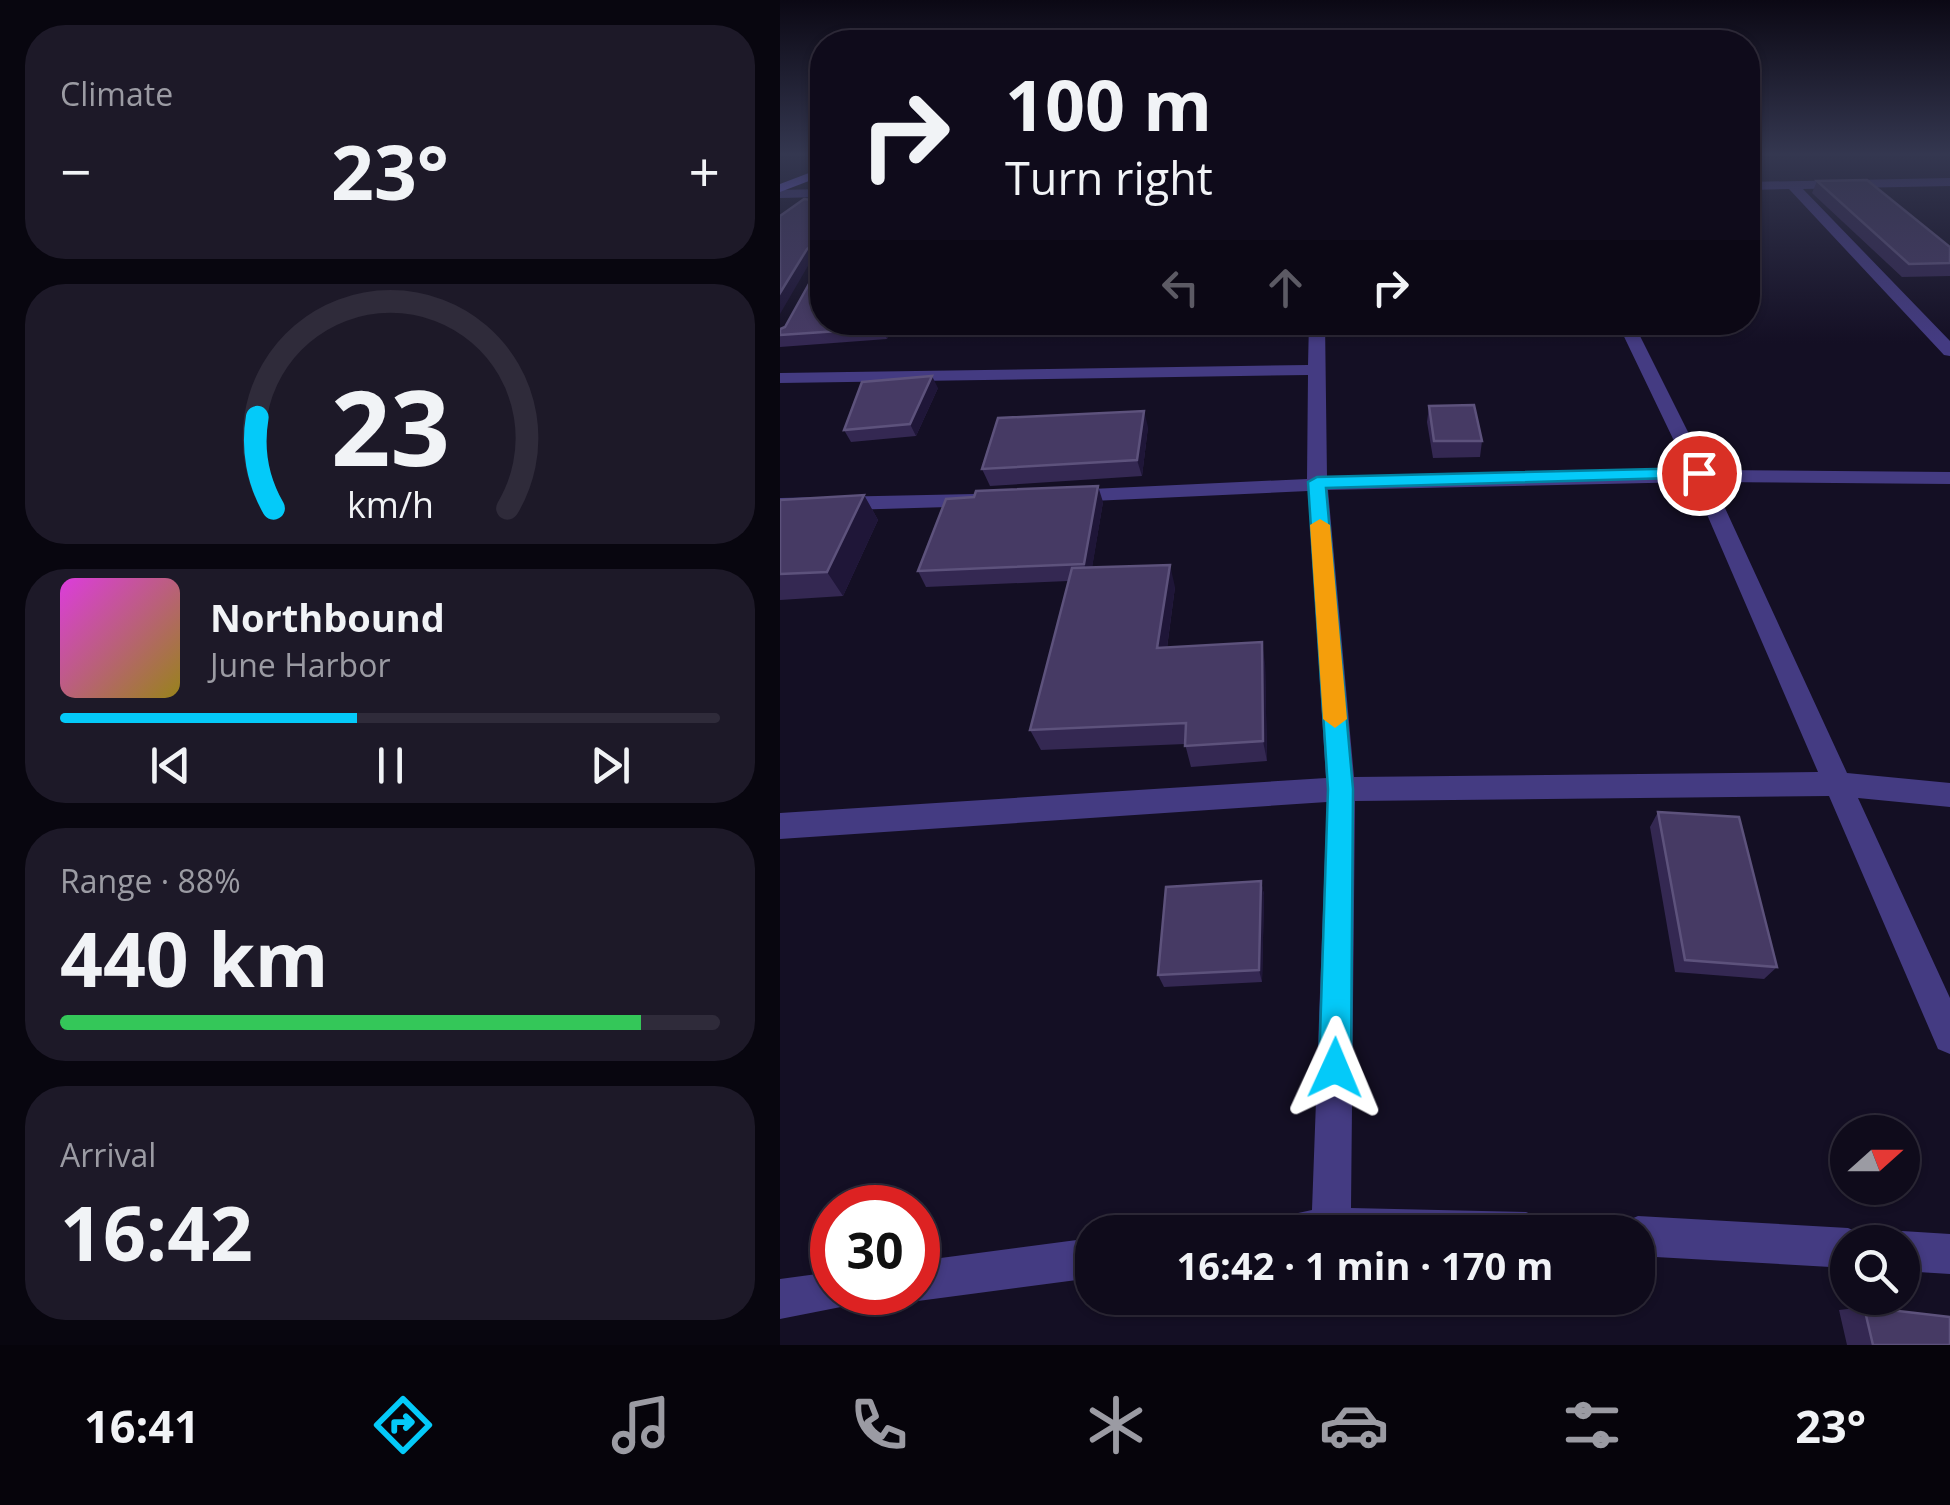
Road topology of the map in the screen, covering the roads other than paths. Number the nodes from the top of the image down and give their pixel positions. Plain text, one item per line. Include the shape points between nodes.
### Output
1 (1823, 218) edge
2 (1317, 335) edge
3 (1631, 335) edge
4 (1950, 350) edge
5 (1318, 370) junction
6 (780, 378) edge
7 (1699, 473) junction
8 (1950, 478) edge
9 (1317, 482) junction
10 (1043, 497) edge
11 (1004, 499) edge
12 (780, 505) edge
13 (1838, 784) junction
14 (1340, 789) junction
15 (1950, 795) edge
16 (780, 826) edge
17 (1950, 1037) edge
18 (1331, 1215) edge
19 (1655, 1237) edge
20 (1830, 1247) edge
21 (1920, 1252) edge
22 (1950, 1254) edge
23 (1075, 1260) edge
24 (940, 1278) edge
25 (810, 1295) edge
26 (780, 1299) edge

1 - 4 street
2 - 5 street
3 - 7 street
5 - 6 street
5 - 9 street
7 - 8 street
7 - 9 street
7 - 13 street
9 - 10 street
9 - 14 street
11 - 12 street
13 - 14 street
13 - 15 street
13 - 17 street
14 - 16 street
14 - 18 street
19 - 20 street
21 - 22 street
23 - 24 street
25 - 26 street

